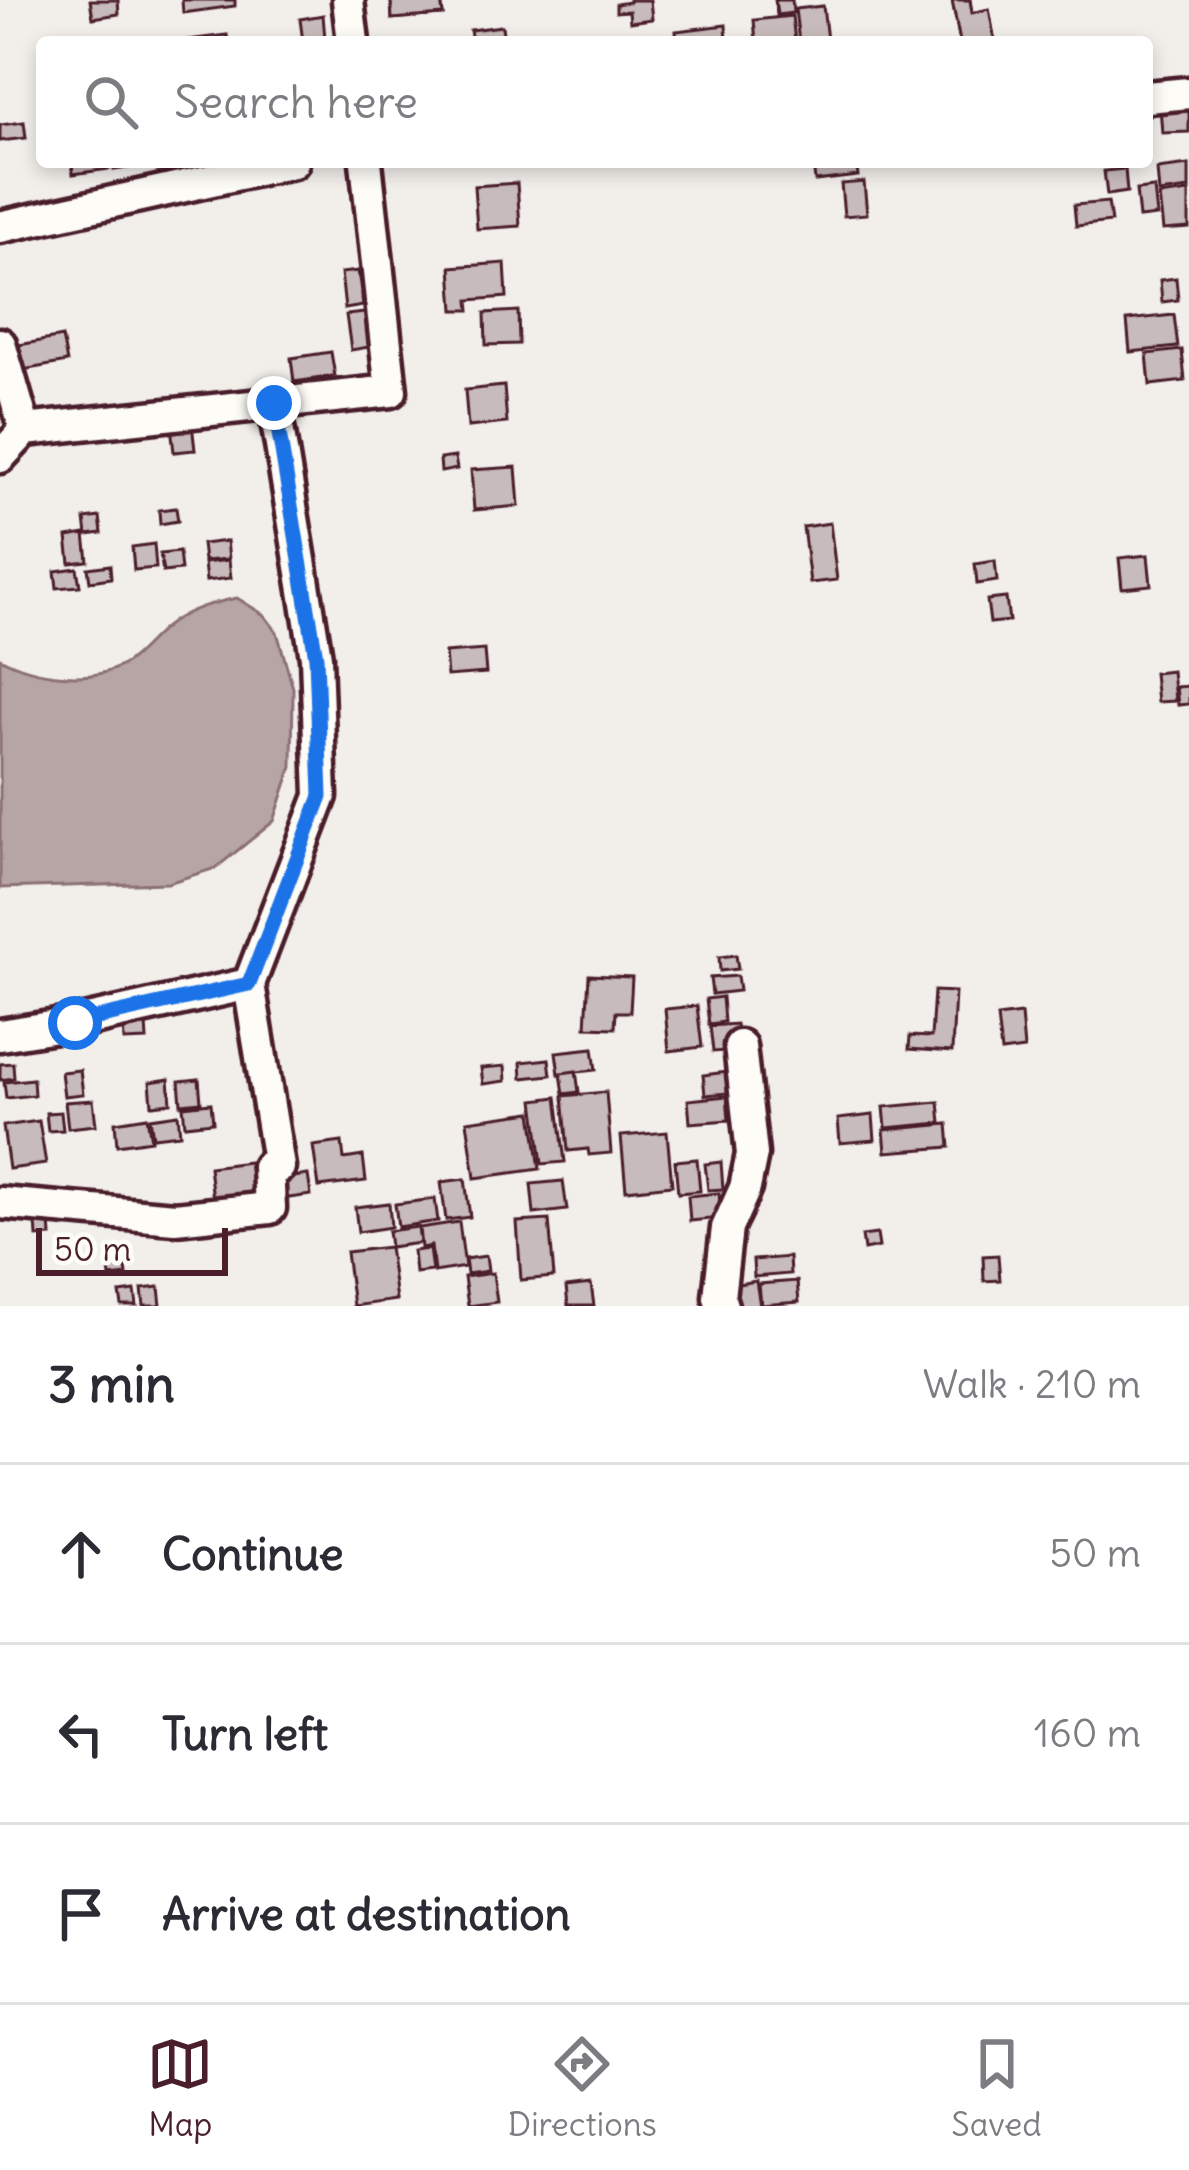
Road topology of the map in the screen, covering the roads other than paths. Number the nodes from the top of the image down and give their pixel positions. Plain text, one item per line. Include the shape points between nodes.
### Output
1 (348, 0) edge
2 (352, 36) edge
3 (1189, 93) edge
4 (1153, 97) edge
5 (266, 168) edge
6 (367, 168) edge
7 (0, 227) edge
8 (0, 344) edge
9 (274, 403) junction
10 (25, 430) junction
11 (0, 457) edge
12 (249, 984) junction
13 (0, 1035) edge
14 (740, 1046) dead end
15 (0, 1203) edge
16 (722, 1306) edge

1 - 2 street
3 - 4 street
5 - 7 street
6 - 9 street via 391,391
8 - 10 street
9 - 10 street
9 - 12 street via 316,657 321,796
10 - 11 street
12 - 13 street
12 - 15 street via 279,1167 268,1168 270,1208 175,1218
14 - 16 street via 752,1154 727,1228

